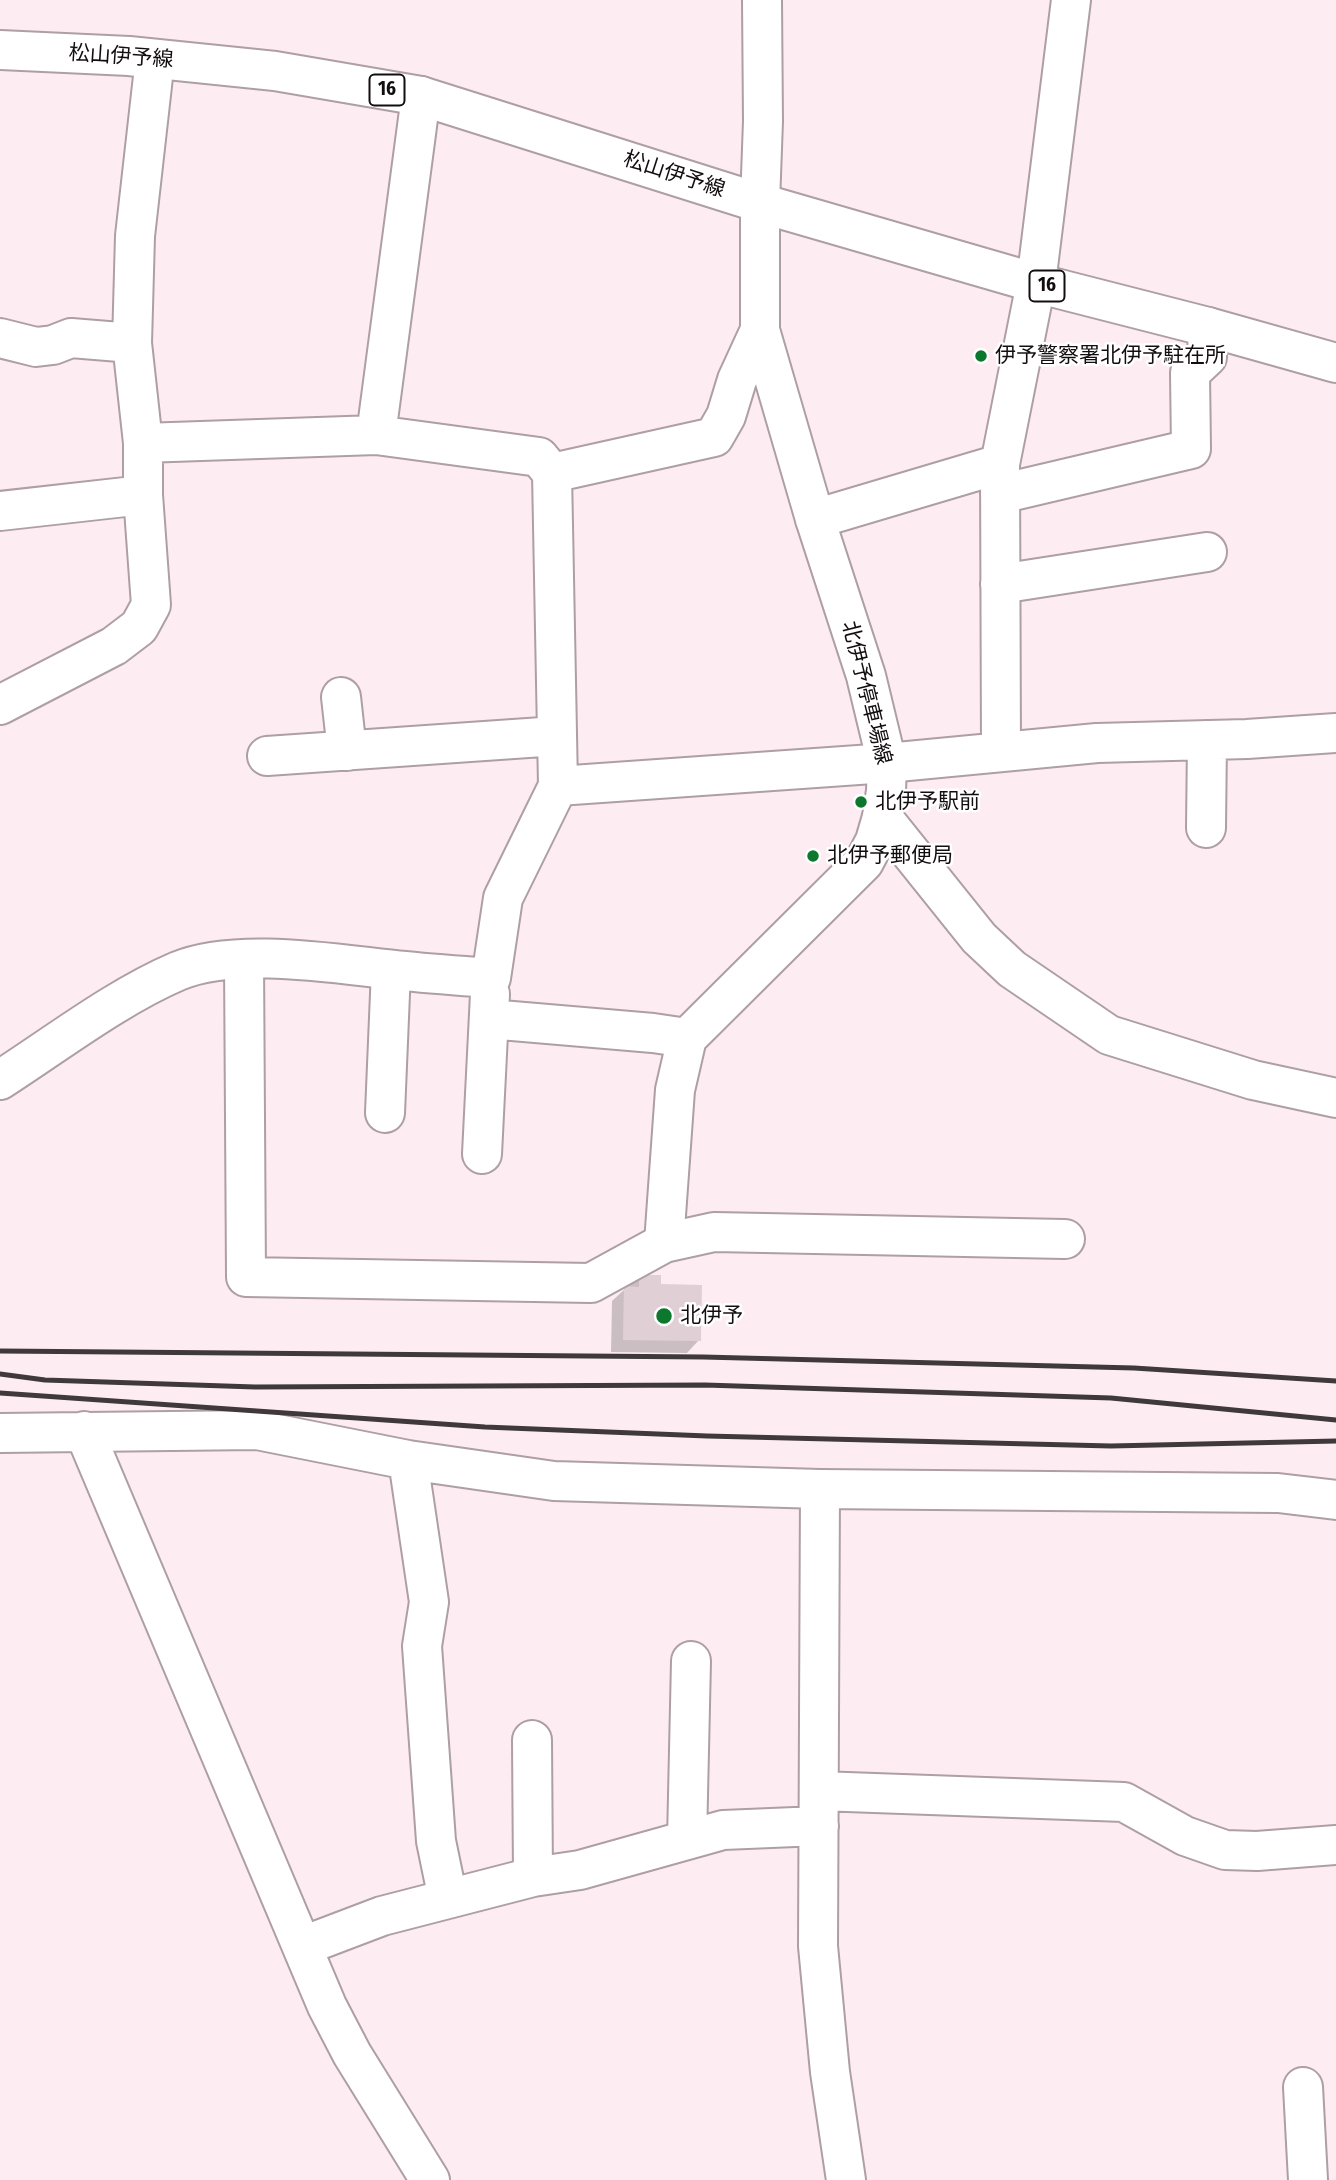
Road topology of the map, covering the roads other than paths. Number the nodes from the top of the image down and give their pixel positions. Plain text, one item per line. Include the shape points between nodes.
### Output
1 (762, 0) edge
2 (1071, 0) edge
3 (0, 50) edge
4 (155, 59) junction
5 (421, 96) junction
6 (760, 203) junction
7 (1036, 283) junction
8 (1208, 327) junction
9 (760, 330) junction
10 (0, 338) edge
11 (132, 343) junction
12 (1336, 363) edge
13 (376, 435) junction
14 (143, 443) junction
15 (552, 473) junction
16 (1000, 479) junction
17 (144, 495) junction
18 (0, 511) edge
19 (815, 519) junction
20 (1207, 552) dead end
21 (1000, 584) junction
22 (341, 697) dead end
23 (0, 705) edge
24 (1336, 733) edge
25 (557, 736) junction
26 (1207, 740) junction
27 (347, 751) junction
28 (1001, 751) junction
29 (267, 756) dead end
30 (887, 763) junction
31 (558, 786) junction
32 (882, 817) junction
33 (1206, 828) dead end
34 (244, 960) junction
35 (391, 970) junction
36 (491, 978) junction
37 (489, 1018) junction
38 (687, 1038) junction
39 (0, 1080) edge
40 (1336, 1098) edge
41 (385, 1114) dead end
42 (482, 1154) dead end
43 (1065, 1239) dead end
44 (664, 1243) junction
45 (84, 1431) junction
46 (0, 1433) edge
47 (408, 1460) junction
48 (820, 1489) junction
49 (1336, 1500) edge
50 (691, 1661) dead end
51 (532, 1740) dead end
52 (819, 1809) junction
53 (687, 1840) junction
54 (1336, 1845) edge
55 (533, 1877) junction
56 (448, 1899) junction
57 (303, 1947) junction
58 (1303, 2087) dead end
59 (430, 2180) edge
60 (846, 2180) edge
61 (1308, 2180) edge

1 - 6 street, 北伊予停車場線
2 - 7 street
3 - 4 street, 松山伊予線 / 16
4 - 5 street, 松山伊予線 / 16 via 275,71
4 - 11 street via 135,236
5 - 6 street, 松山伊予線 / 16
5 - 13 street
6 - 7 street, 松山伊予線 / 16
6 - 9 street, 北伊予停車場線
7 - 8 street, 松山伊予線 / 16
7 - 16 street
8 - 12 street, 松山伊予線 / 16
8 - 16 street via 1207,357 1189,373 1191,449
9 - 15 street via 714,437
9 - 19 street, 北伊予停車場線
10 - 11 street via 36,347 71,338
11 - 14 street
13 - 14 street
13 - 15 street via 539,457
14 - 17 street
15 - 25 street
16 - 19 street
16 - 21 street
17 - 18 street
17 - 23 street via 151,605 139,627 114,646
19 - 30 street, 北伊予停車場線 via 866,676
20 - 21 street
21 - 28 street
22 - 27 street
24 - 26 street
25 - 27 street
25 - 31 street
26 - 28 street
26 - 33 street
27 - 29 street
28 - 30 street
30 - 31 street
30 - 32 street, 北伊予停車場線
31 - 36 street via 503,898
32 - 38 street, 北伊予停車場線 via 864,862
32 - 40 street via 979,938 1012,969 1110,1035 1253,1080
34 - 35 street via 329,962
34 - 39 street via 180,970 118,1003
34 - 44 street via 246,1277 591,1283
35 - 36 street
35 - 41 street
36 - 37 street
37 - 38 street
37 - 42 street
38 - 44 street via 675,1090
43 - 44 street via 714,1232
45 - 46 street
45 - 47 street via 257,1430
45 - 57 street
47 - 48 street via 554,1481
47 - 56 street via 429,1602 422,1646 436,1841
48 - 49 street via 1278,1493
48 - 52 street
50 - 53 street
51 - 55 street
52 - 53 street
52 - 54 street via 1124,1802 1185,1836 1225,1850
52 - 60 street via 818,1947
53 - 55 street via 580,1870
55 - 56 street
56 - 57 street via 382,1916
57 - 59 street via 352,2054
58 - 61 street

